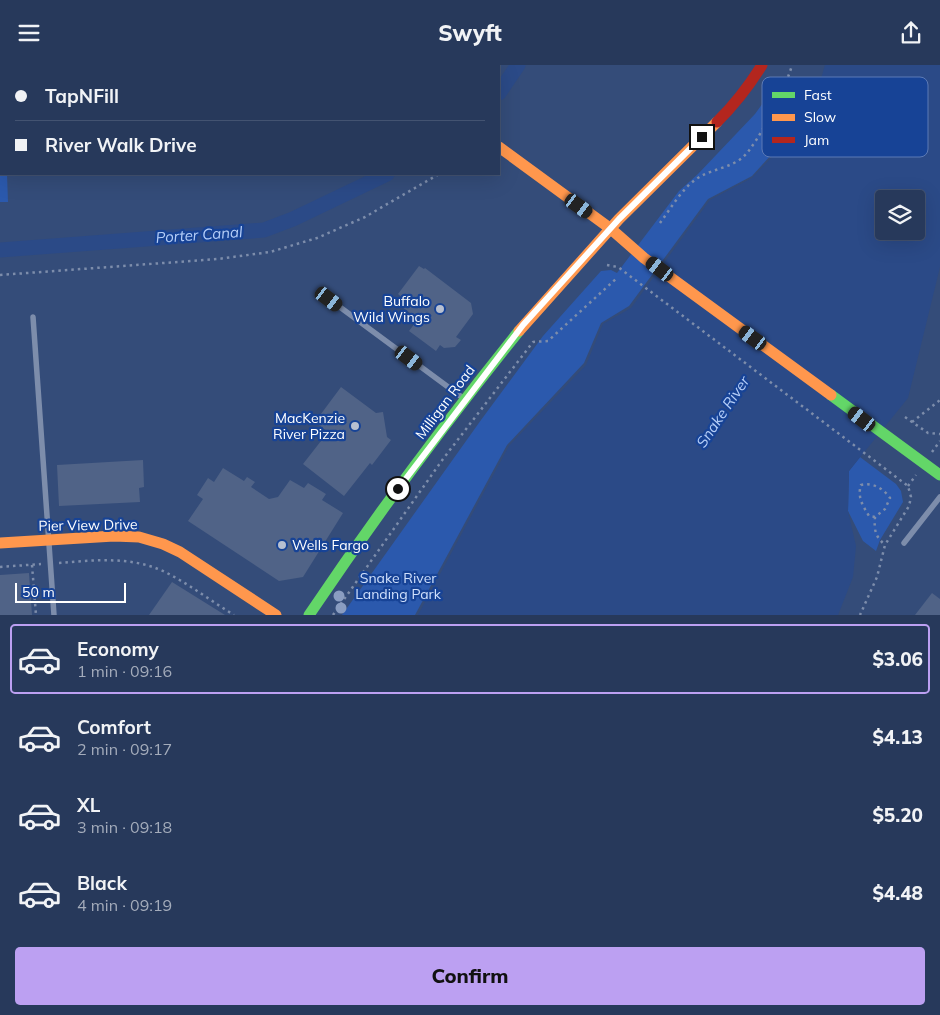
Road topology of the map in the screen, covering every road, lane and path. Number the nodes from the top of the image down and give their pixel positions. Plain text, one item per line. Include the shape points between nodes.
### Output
1 (762, 65) edge
2 (792, 65) edge
3 (789, 77) edge
4 (762, 129) edge
5 (500, 148) edge
6 (437, 175) edge
7 (660, 223) dead end
8 (611, 229) junction
9 (607, 265) dead end
10 (0, 275) edge
11 (618, 277) dead end
12 (329, 299) dead end
13 (33, 317) dead end
14 (465, 399) junction
15 (940, 400) edge
16 (905, 417) dead end
17 (912, 422) junction
18 (940, 434) edge
19 (940, 475) edge
20 (911, 481) dead end
21 (908, 486) junction
22 (940, 497) edge
23 (874, 517) junction
24 (48, 540) junction
25 (0, 543) edge
26 (904, 543) dead end
27 (885, 545) junction
28 (59, 563) dead end
29 (41, 564) dead end
30 (32, 565) junction
31 (0, 567) edge
32 (36, 615) edge
33 (54, 615) edge
34 (234, 615) edge
35 (276, 615) edge
36 (309, 615) edge
37 (333, 615) edge
38 (860, 615) edge

1 - 8 street, Milligan Road via 732,107
2 - 3 path
4 - 7 path via 744,156 695,181 679,196
5 - 8 street
6 - 10 path via 365,217 317,238 270,252 218,259
8 - 14 street, Milligan Road via 523,325
8 - 19 street via 644,258
9 - 21 path via 618,267 633,278
11 - 37 path via 548,341 533,342 443,459
12 - 14 lane
13 - 24 lane
14 - 36 street, Milligan Road via 363,535
15 - 17 path
16 - 17 path
17 - 18 path via 928,433
20 - 21 path
21 - 27 path via 909,507
22 - 26 lane
23 - 23 path via 885,509 890,498 886,492 868,483 861,485 862,504
23 - 27 path via 876,537
24 - 25 street, Pier View Drive
24 - 33 lane
24 - 35 street, Pier View Drive via 114,536 140,537 162,543
27 - 38 path via 877,577
28 - 34 path via 112,560 141,564 164,572
29 - 30 path
30 - 31 path
30 - 32 path

